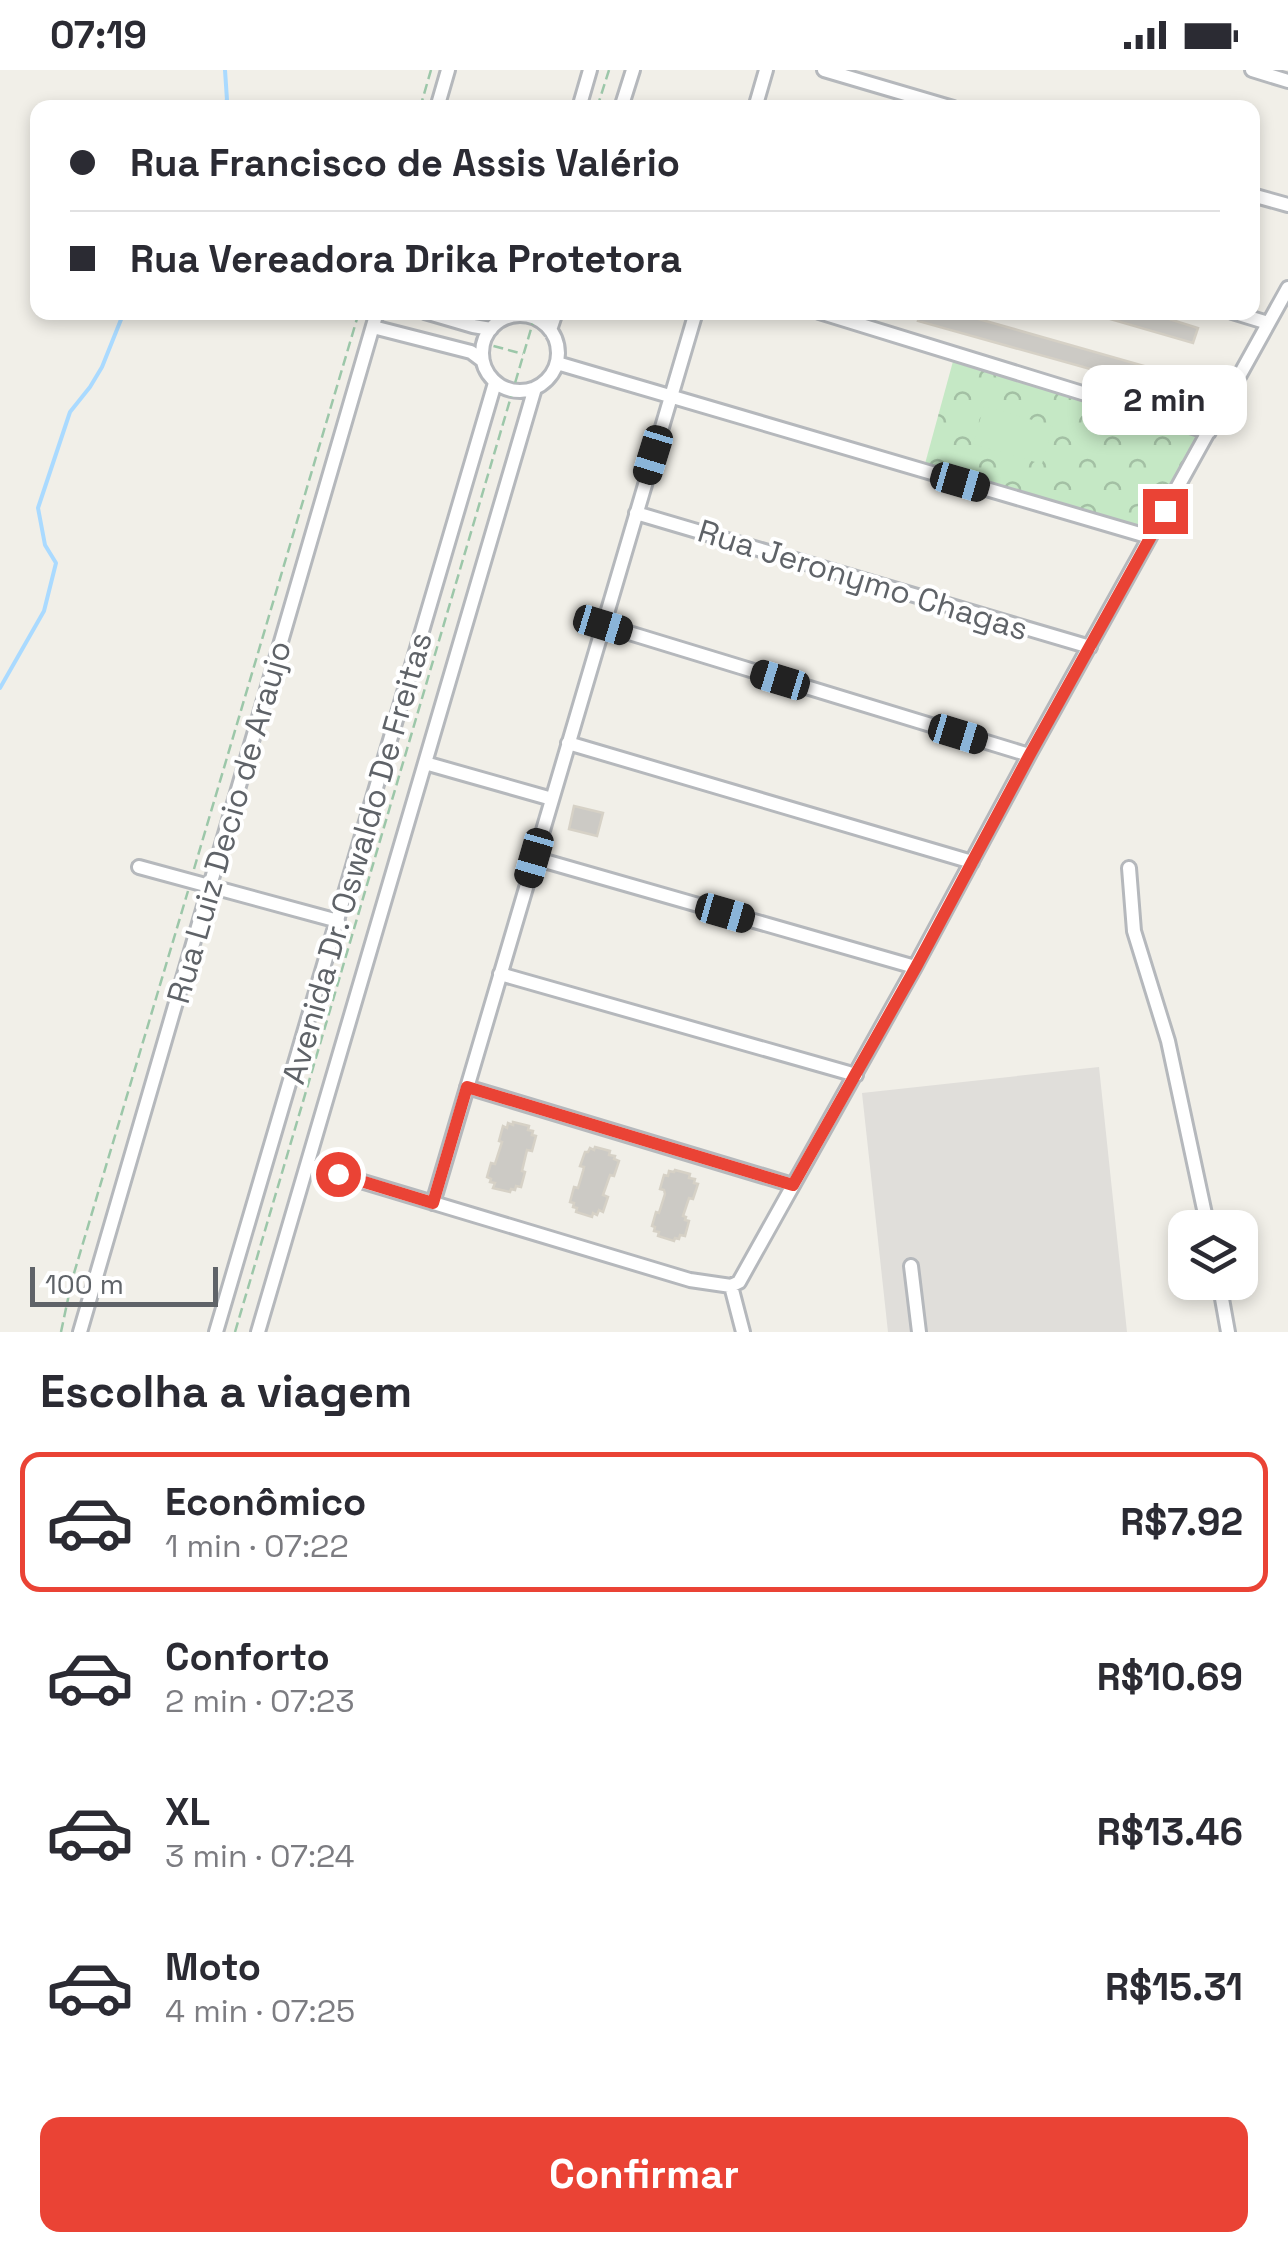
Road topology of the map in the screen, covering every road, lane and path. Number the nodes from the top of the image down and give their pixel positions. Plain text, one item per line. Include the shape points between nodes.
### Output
1 (431, 70) edge
2 (448, 70) edge
3 (590, 70) edge
4 (609, 70) edge
5 (633, 70) edge
6 (766, 70) edge
7 (824, 70) edge
8 (1252, 70) edge
9 (1288, 81) edge
10 (422, 100) edge
11 (439, 100) edge
12 (581, 100) edge
13 (600, 100) edge
14 (624, 100) edge
15 (757, 100) edge
16 (926, 100) edge
17 (1260, 197) edge
18 (1288, 205) edge
19 (1288, 288) edge
20 (358, 320) edge
21 (375, 320) edge
22 (452, 320) edge
23 (502, 320) edge
24 (534, 320) edge
25 (540, 320) edge
26 (553, 320) edge
27 (694, 320) edge
28 (844, 320) edge
29 (1258, 320) edge
30 (1268, 323) junction
31 (491, 329) junction
32 (550, 330) junction
33 (483, 361) junction
34 (556, 363) junction
35 (496, 382) junction
36 (536, 388) junction
37 (513, 390) junction
38 (670, 396) junction
39 (1208, 432) junction
40 (636, 513) junction
41 (1150, 537) junction
42 (603, 625) junction
43 (1090, 647) junction
44 (568, 743) junction
45 (1029, 756) junction
46 (426, 763) junction
47 (552, 799) junction
48 (534, 858) junction
49 (972, 862) junction
50 (139, 867) dead end
51 (1129, 868) dead end
52 (190, 881) junction
53 (210, 886) junction
54 (338, 922) junction
55 (916, 967) junction
56 (500, 974) junction
57 (856, 1074) junction
58 (467, 1087) junction
59 (307, 1165) junction
60 (793, 1185) junction
61 (433, 1203) junction
62 (1204, 1210) edge
63 (911, 1266) dead end
64 (731, 1286) junction
65 (1222, 1300) edge
66 (61, 1332) edge
67 (80, 1332) edge
68 (216, 1332) edge
69 (235, 1332) edge
70 (258, 1332) edge
71 (743, 1332) edge
72 (919, 1332) edge
73 (1228, 1332) edge

1 - 10 path
2 - 11 street
3 - 12 street
4 - 13 path
5 - 14 street
6 - 15 street
7 - 16 street
8 - 9 street
17 - 18 street
19 - 30 street
20 - 52 path
21 - 33 street
21 - 53 street, Rua Luiz Decio de Araujo
22 - 31 street
23 - 31 street
24 - 37 path
25 - 32 street
26 - 32 street
27 - 38 street
28 - 39 street
29 - 30 street
30 - 39 street
31 - 33 street
32 - 34 street
33 - 35 street
34 - 36 street
34 - 38 street
35 - 37 street
35 - 54 street, Avenida Dr. Oswaldo De Freitas
36 - 37 street
36 - 46 street, Avenida Dr. Oswaldo De Freitas
37 - 69 path
38 - 40 street
38 - 41 street
39 - 41 street
40 - 42 street
40 - 43 street, Rua Jeronymo Chagas
41 - 43 street
42 - 44 street
42 - 45 street
43 - 45 street
44 - 47 street
44 - 49 street
45 - 49 street
46 - 47 street
46 - 59 street, Avenida Dr. Oswaldo De Freitas
47 - 48 street
48 - 55 street
48 - 56 street
49 - 55 street
50 - 52 street
51 - 62 street via 1134,931 1168,1041
52 - 53 street
52 - 66 path
53 - 54 street
53 - 67 street, Rua Luiz Decio de Araujo
54 - 68 street, Avenida Dr. Oswaldo De Freitas
55 - 57 street
56 - 57 street
56 - 58 street
57 - 60 street
58 - 60 street
58 - 61 street
59 - 61 street
59 - 70 street, Avenida Dr. Oswaldo De Freitas
60 - 64 street
61 - 64 street via 690,1280
63 - 72 street
64 - 71 street
65 - 73 street

